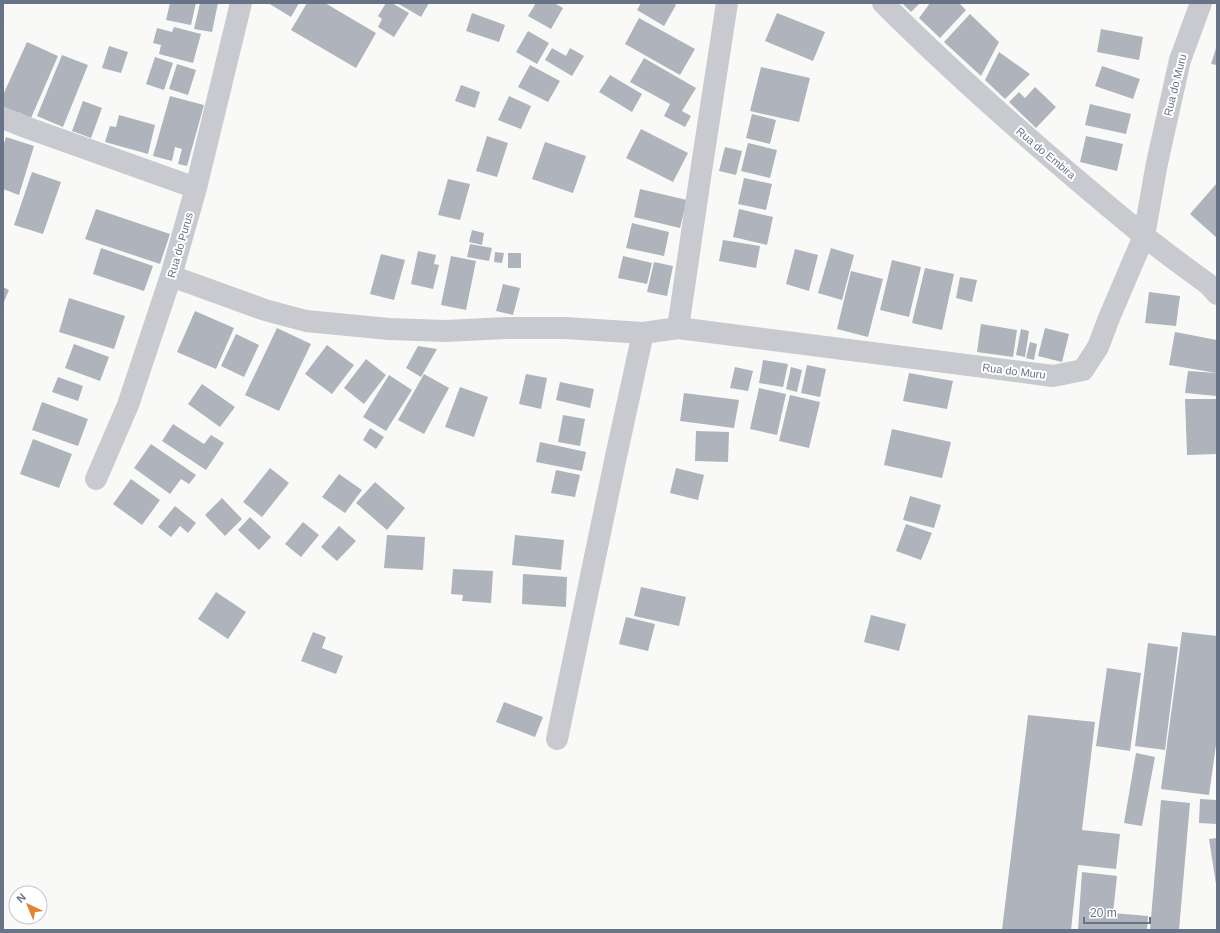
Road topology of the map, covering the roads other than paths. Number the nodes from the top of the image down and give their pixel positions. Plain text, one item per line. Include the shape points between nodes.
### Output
1 (241, 3) edge
2 (727, 3) edge
3 (883, 3) edge
4 (1201, 3) edge
5 (3, 118) edge
6 (196, 188) junction
7 (1144, 236) junction
8 (171, 276) junction
9 (1217, 294) edge
10 (678, 328) junction
11 (643, 333) junction
12 (96, 479) dead end
13 (557, 739) dead end

1 - 6 street, Rua do Purus
2 - 10 street
3 - 7 street, Rua do Embira via 1011,122
4 - 7 street, Rua do Muru via 1180,60
5 - 6 street
6 - 8 street, Rua do Purus
7 - 9 street, Rua do Embira via 1208,284
7 - 10 street, Rua do Muru via 1098,347 1083,370 1053,376
8 - 11 street, Rua do Muru via 265,310 306,321 446,332 565,328
8 - 12 street, Rua do Purus via 128,405
10 - 11 street, Rua do Muru
11 - 13 street

